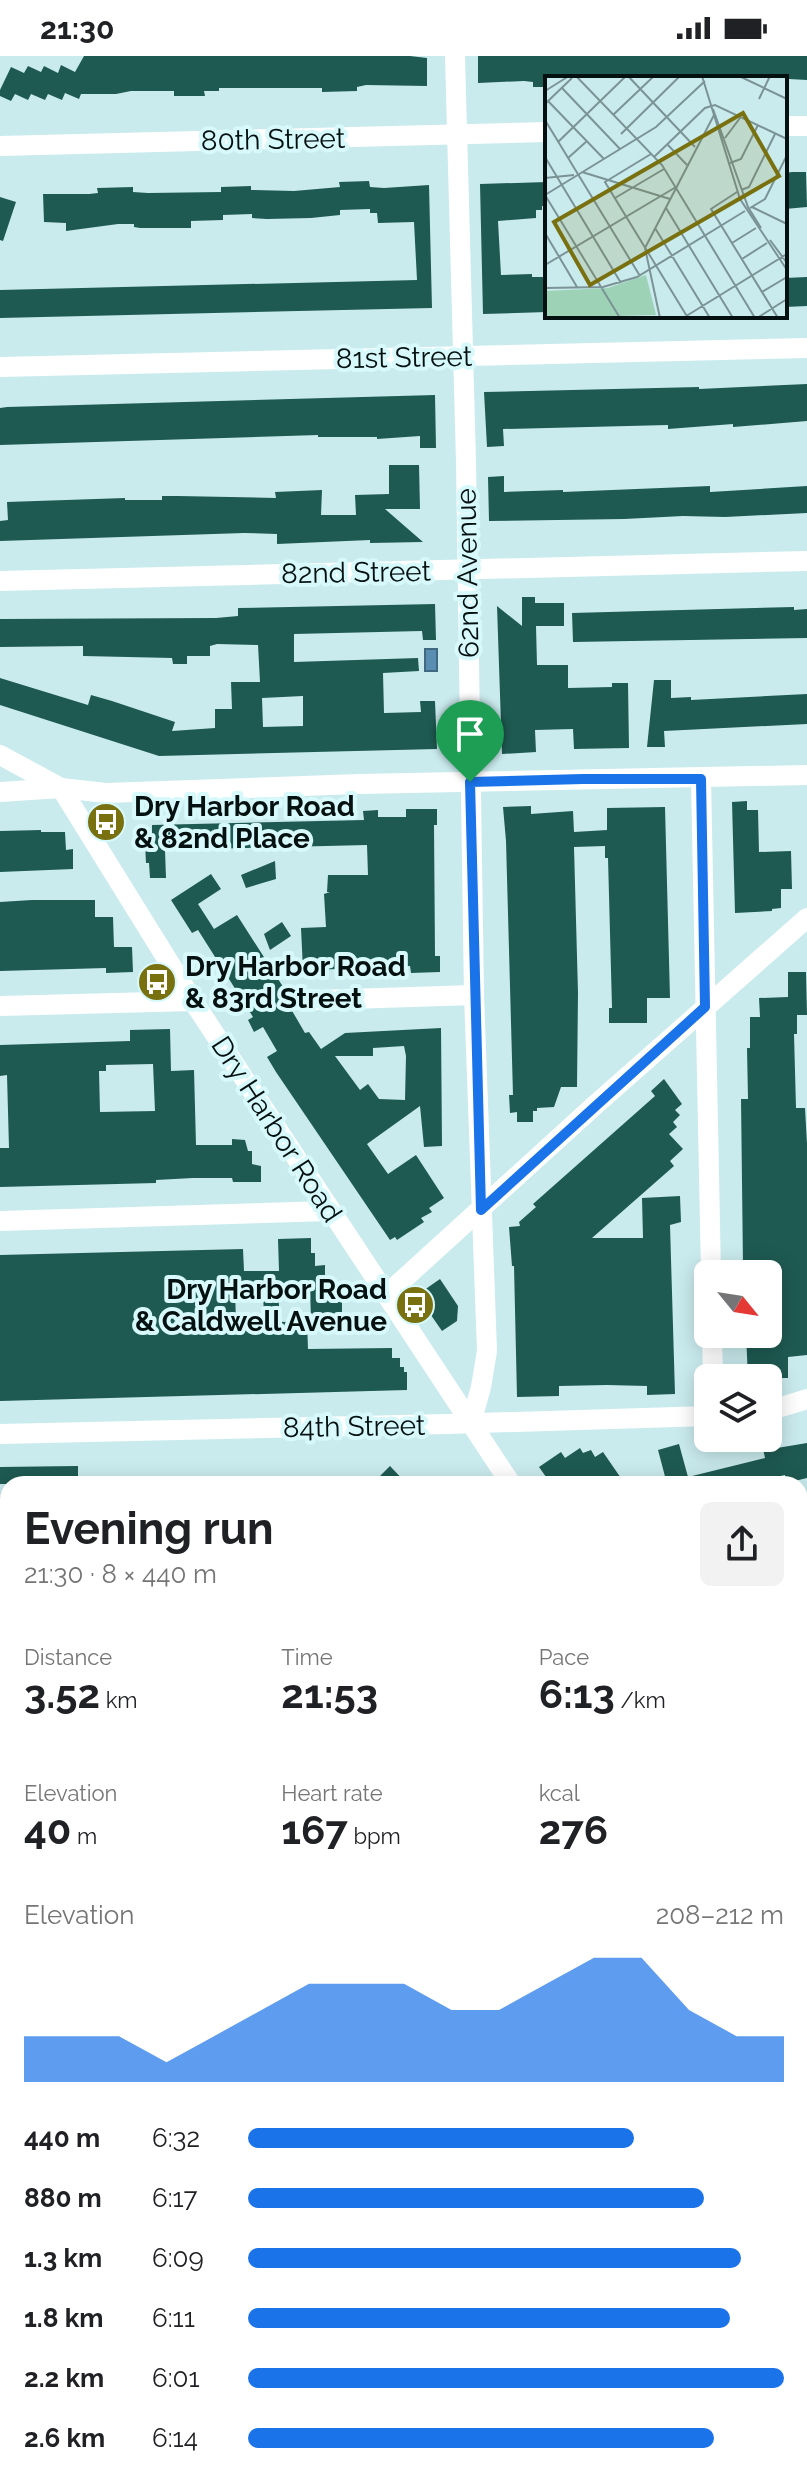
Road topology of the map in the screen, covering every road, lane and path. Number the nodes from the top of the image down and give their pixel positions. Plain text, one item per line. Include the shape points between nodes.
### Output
1 (455, 56) edge
2 (545, 132) edge
3 (456, 135) junction
4 (0, 146) edge
5 (807, 348) edge
6 (463, 356) junction
7 (0, 367) edge
8 (807, 561) edge
9 (468, 569) junction
10 (0, 581) edge
11 (0, 755) edge
12 (807, 775) edge
13 (701, 779) junction
14 (470, 782) junction
15 (61, 788) junction
16 (0, 792) edge
17 (807, 918) edge
18 (474, 995) junction
19 (317, 1000) dead end
20 (193, 1001) junction
21 (0, 1006) edge
22 (705, 1007) junction
23 (481, 1210) junction
24 (329, 1211) junction
25 (0, 1221) edge
26 (711, 1260) edge
27 (386, 1295) junction
28 (807, 1399) edge
29 (782, 1407) edge
30 (694, 1416) edge
31 (471, 1423) junction
32 (0, 1434) edge
33 (506, 1476) edge

1 - 3 street, 62nd Avenue
2 - 3 street, 80th Street
3 - 4 street, 80th Street
3 - 6 street, 62nd Avenue
5 - 6 street, 81st Street
6 - 7 street, 81st Street
6 - 9 street, 62nd Avenue
8 - 9 street, 82nd Street
9 - 10 street, 82nd Street
9 - 14 street, 62nd Avenue
11 - 15 street, Dry Harbor Road
12 - 13 street
13 - 14 street
13 - 22 street
14 - 15 street via 106,793
14 - 18 street, 62nd Avenue
15 - 16 street
15 - 20 street, Dry Harbor Road
17 - 22 street
18 - 19 street
18 - 23 street, 62nd Avenue
20 - 21 street
20 - 24 street, Dry Harbor Road
22 - 23 street
22 - 26 street
23 - 27 street
23 - 31 street, 62nd Avenue via 487,1351
24 - 25 street
24 - 27 street, Dry Harbor Road
27 - 31 street, Dry Harbor Road
28 - 29 street
30 - 31 street, 84th Street
31 - 32 street, 84th Street
31 - 33 street, Dry Harbor Road

